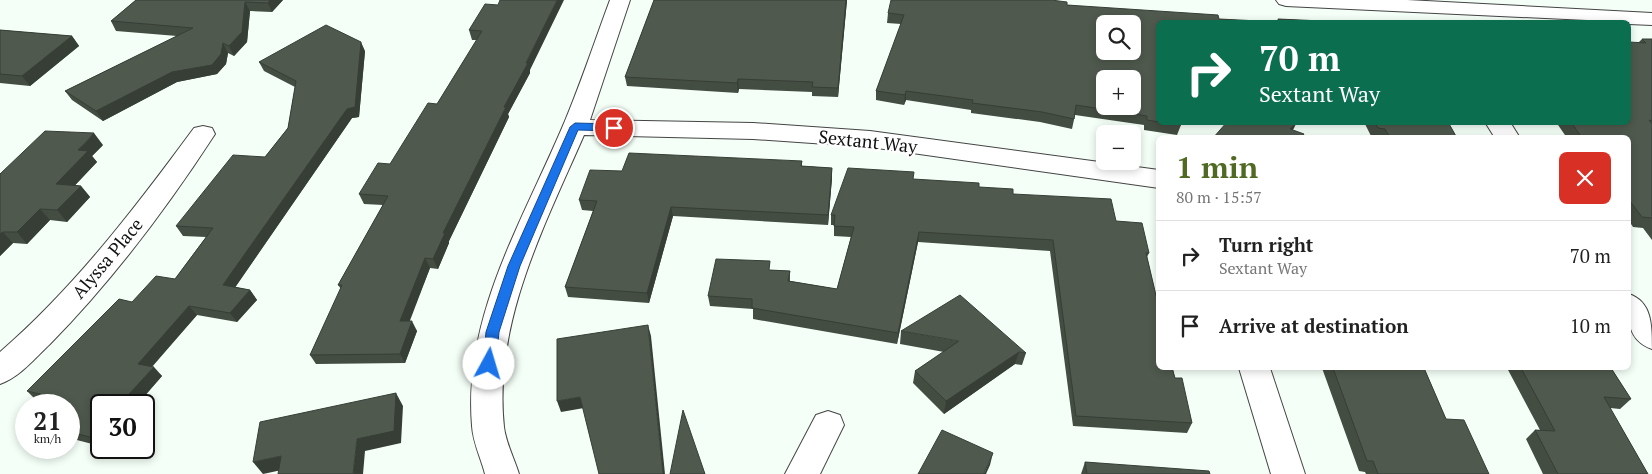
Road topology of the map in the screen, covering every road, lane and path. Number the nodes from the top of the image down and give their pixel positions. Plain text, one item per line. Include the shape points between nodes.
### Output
1 (620, 0) edge
2 (1286, 0) edge
3 (1420, 15) edge
4 (1652, 19) edge
5 (575, 127) junction
6 (202, 134) dead end
7 (1156, 179) edge
8 (1631, 308) edge
9 (1652, 337) edge
10 (1255, 370) edge
11 (0, 371) edge
12 (828, 425) dead end
13 (502, 474) edge
14 (802, 474) edge
15 (1288, 474) edge

1 - 5 street
2 - 3 street
3 - 4 street
5 - 7 street, Sextant Way via 753,131 870,139
5 - 13 street via 514,266 493,332 486,395 488,429
6 - 11 street, Alyssa Place via 129,235 17,357
8 - 9 street
10 - 15 street
12 - 14 street

